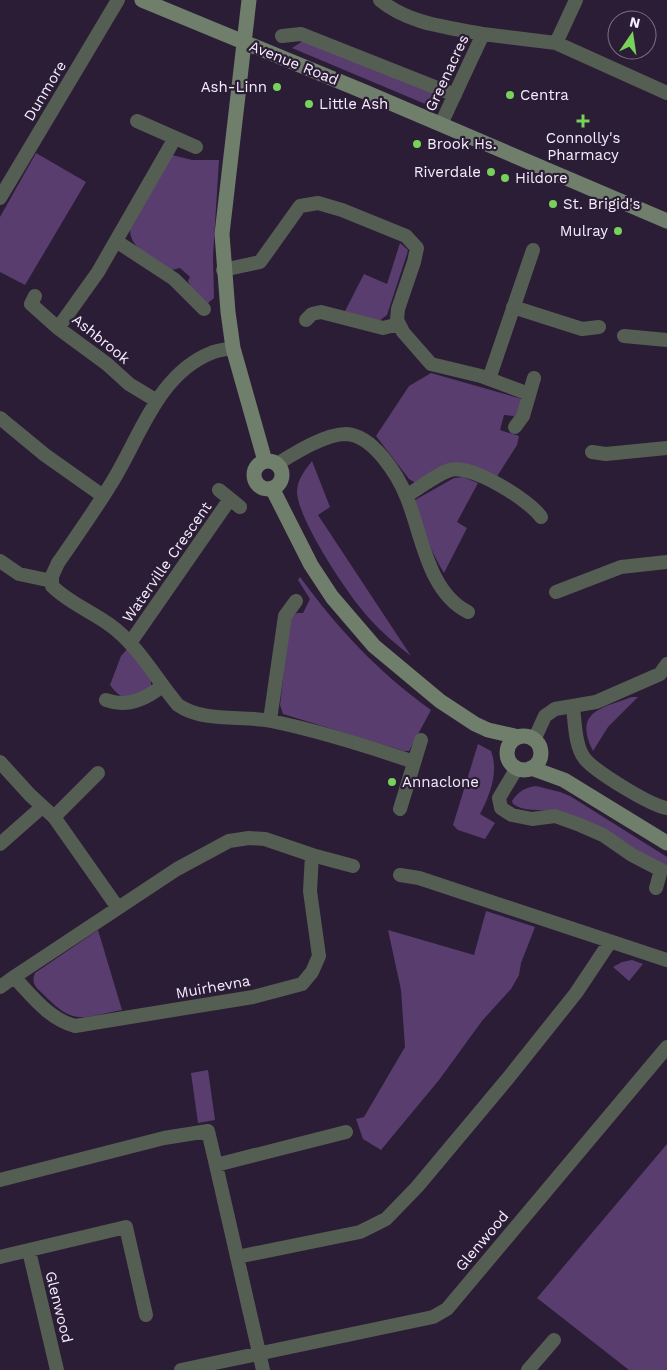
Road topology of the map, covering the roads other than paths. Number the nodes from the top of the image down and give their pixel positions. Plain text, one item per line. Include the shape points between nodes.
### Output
1 (118, 0) edge
2 (142, 0) edge
3 (249, 0) edge
4 (380, 0) edge
5 (576, 0) edge
6 (482, 34) junction
7 (282, 36) dead end
8 (245, 43) junction
9 (556, 43) junction
10 (667, 93) edge
11 (455, 96) junction
12 (137, 121) dead end
13 (441, 124) junction
14 (175, 138) junction
15 (196, 147) dead end
16 (0, 198) edge
17 (667, 221) edge
18 (116, 241) junction
19 (532, 250) dead end
20 (223, 270) junction
21 (36, 296) dead end
22 (513, 307) junction
23 (204, 309) dead end
24 (306, 320) dead end
25 (399, 324) junction
26 (599, 327) dead end
27 (58, 328) junction
28 (624, 336) dead end
29 (667, 340) edge
30 (233, 348) junction
31 (534, 378) dead end
32 (489, 379) junction
33 (529, 394) junction
34 (157, 401) junction
35 (0, 418) edge
36 (515, 427) dead end
37 (667, 448) edge
38 (592, 452) dead end
39 (271, 463) junction
40 (272, 488) junction
41 (103, 496) junction
42 (406, 496) junction
43 (230, 499) dead end
44 (541, 517) dead end
45 (0, 561) edge
46 (667, 562) edge
47 (52, 581) junction
48 (556, 592) dead end
49 (296, 601) dead end
50 (468, 612) dead end
51 (130, 643) junction
52 (665, 672) edge
53 (162, 686) junction
54 (106, 700) dead end
55 (573, 708) junction
56 (270, 720) junction
57 (488, 730) junction
58 (527, 738) junction
59 (421, 740) dead end
60 (507, 752) junction
61 (540, 754) junction
62 (0, 762) edge
63 (414, 762) junction
64 (524, 768) junction
65 (98, 773) dead end
66 (564, 780) junction
67 (42, 807) junction
68 (667, 808) edge
69 (400, 809) dead end
70 (54, 817) junction
71 (667, 843) edge
72 (0, 844) edge
73 (312, 856) junction
74 (353, 866) dead end
75 (400, 875) dead end
76 (656, 888) dead end
77 (118, 908) junction
78 (610, 942) junction
79 (667, 960) edge
80 (14, 977) junction
81 (0, 987) edge
82 (667, 1047) edge
83 (346, 1132) dead end
84 (216, 1165) junction
85 (0, 1180) edge
86 (29, 1251) junction
87 (0, 1257) edge
88 (237, 1257) junction
89 (146, 1315) dead end
90 (554, 1340) dead end
91 (260, 1353) junction
92 (534, 1368) edge
93 (58, 1370) edge
94 (181, 1370) edge
95 (263, 1370) edge

1 - 16 street, Dunmore
2 - 8 street, Avenue Road
3 - 8 street
4 - 6 street, Greenacres via 409,19
5 - 9 street
6 - 9 street, Greenacres
6 - 11 street, Greenacres
7 - 11 street via 301,34
8 - 13 street, Avenue Road
8 - 20 street via 225,200
9 - 10 street, Greenacres
11 - 13 street, Greenacres
12 - 14 street
13 - 17 street, Avenue Road
14 - 15 street
14 - 18 street, Ashbrook
18 - 23 street via 180,277
18 - 27 street, Ashbrook
19 - 22 street
20 - 25 street via 260,262 300,206 318,202 406,236 413,242 416,248 414,262 398,309
20 - 30 street
21 - 27 street via 31,304
22 - 26 street via 582,329
22 - 32 street
24 - 25 street via 321,312 383,328
25 - 32 street via 431,364
27 - 34 street, Ashbrook
28 - 29 street
30 - 34 street via 211,352 186,368
30 - 39 street
31 - 33 street
32 - 33 street
33 - 36 street via 520,423
34 - 41 street
35 - 41 street
37 - 38 street via 606,454
39 - 40 street via 282,476 279,484
39 - 40 street via 255,471 255,480 264,488
39 - 42 street via 346,434 363,439 380,453
40 - 57 street via 311,565 353,624 404,673 440,701
41 - 47 street via 58,563
42 - 44 street via 451,470 468,471 520,498
42 - 50 street via 435,574 450,600
43 - 51 street, Waterville Crescent
45 - 47 street via 19,574
46 - 48 street via 621,568
47 - 51 street, Waterville Crescent via 52,586 62,596 111,626
49 - 56 street via 285,616
51 - 53 street, Waterville Crescent
52 - 55 street via 596,702
53 - 54 street via 153,694 129,703 116,704
53 - 56 street, Waterville Crescent via 178,706 186,710 202,715
55 - 58 street via 555,709
55 - 68 street via 578,744 584,759 640,797
56 - 63 street, Waterville Crescent via 342,738
57 - 58 street
57 - 60 street
58 - 60 street via 511,743
58 - 61 street via 540,748
59 - 63 street
60 - 64 street via 509,761
61 - 64 street via 538,762
61 - 66 street
62 - 67 street
63 - 69 street
64 - 66 street
64 - 76 street via 510,776 499,798 501,808 512,815 532,819 556,816 603,835 632,856 661,870
65 - 70 street
66 - 71 street
67 - 70 street
67 - 72 street
70 - 77 street
73 - 74 street
73 - 77 street via 266,839 229,841 177,869
73 - 80 street, Muirhevna via 310,891 319,956 302,984 253,997 75,1026 50,1014
75 - 78 street via 419,878
77 - 80 street
78 - 79 street
78 - 88 street via 576,993 509,1077 386,1219 360,1232
80 - 81 street
82 - 91 street, Glenwood via 446,1309 433,1317
83 - 84 street
84 - 85 street via 208,1131 164,1138
84 - 88 street
86 - 87 street
86 - 89 street via 126,1227
86 - 93 street, Glenwood
88 - 91 street
90 - 92 street
91 - 94 street, Glenwood
91 - 95 street

